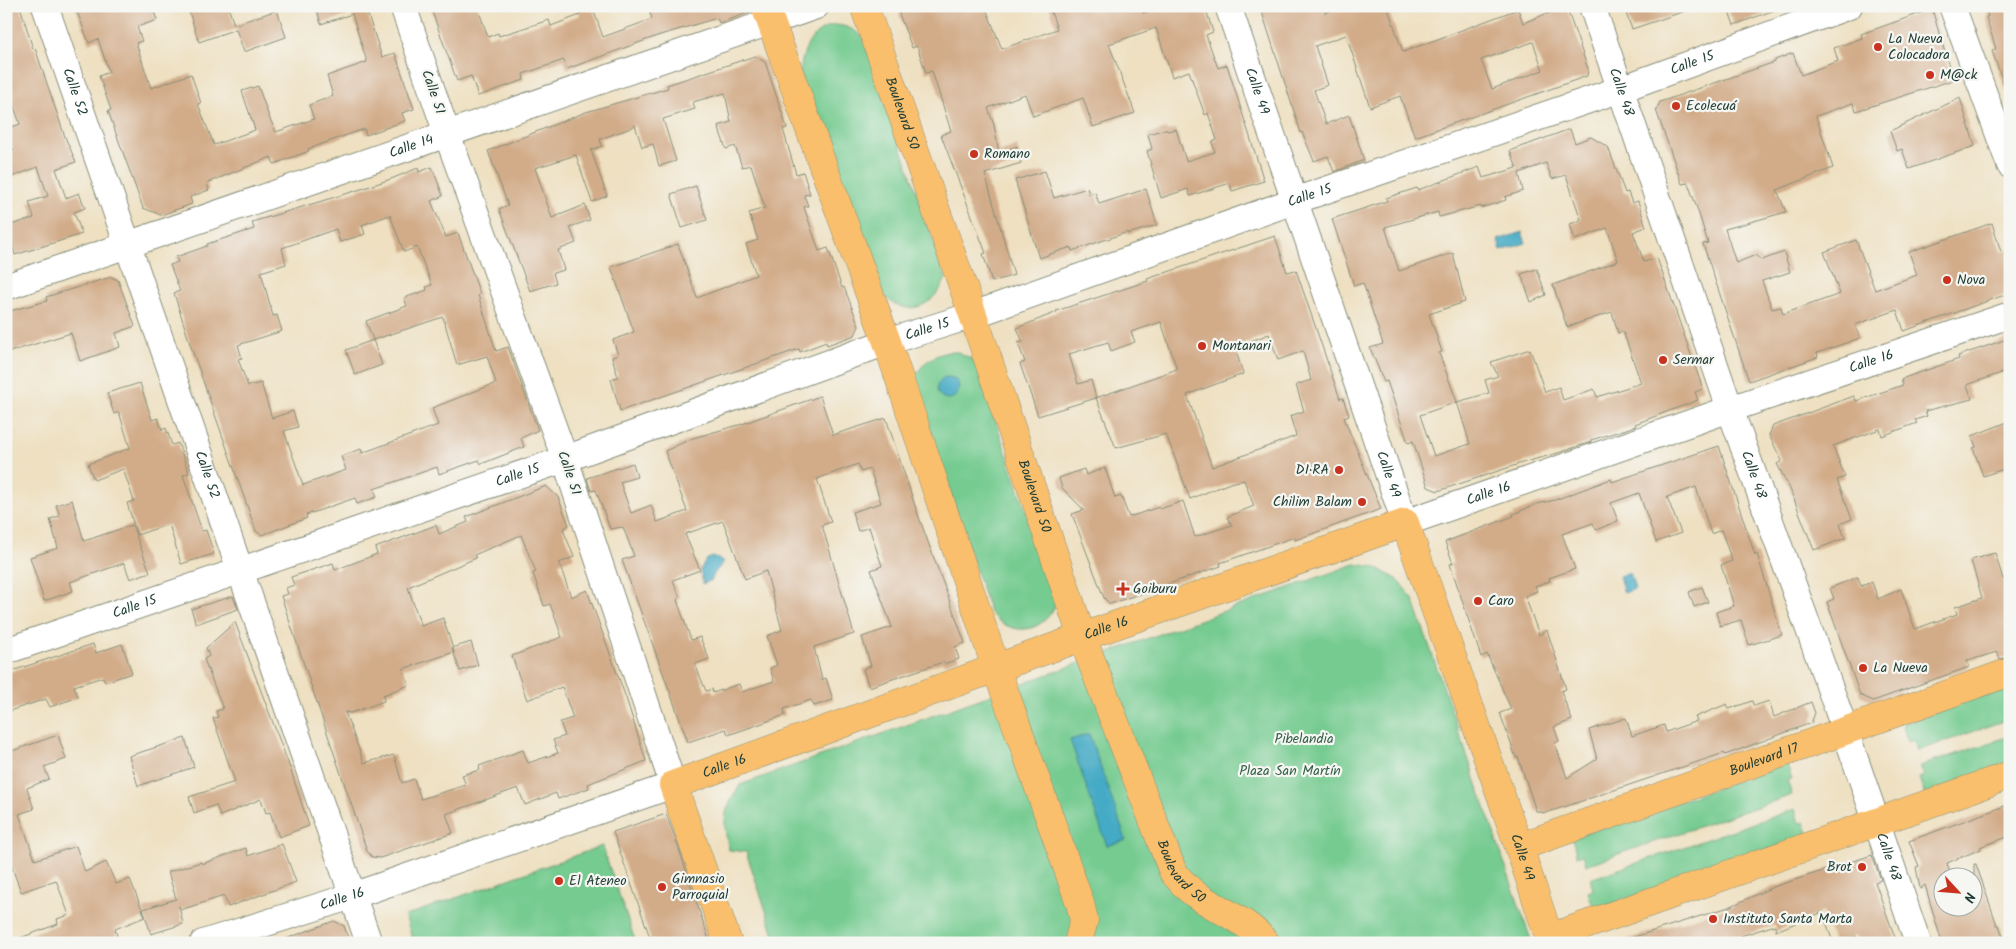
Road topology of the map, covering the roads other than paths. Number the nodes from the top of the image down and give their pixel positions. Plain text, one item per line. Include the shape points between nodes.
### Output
1 (45, 6) edge
2 (403, 6) edge
3 (816, 6) edge
4 (864, 6) edge
5 (1228, 6) edge
6 (1592, 6) edge
7 (1849, 6) edge
8 (1952, 6) edge
9 (768, 14) edge
10 (1621, 89) junction
11 (447, 134) junction
12 (2010, 165) edge
13 (1294, 201) junction
14 (128, 246) junction
15 (6, 287) edge
16 (973, 315) junction
17 (2010, 315) edge
18 (888, 342) junction
19 (1730, 409) junction
20 (565, 459) junction
21 (1405, 523) junction
22 (240, 570) junction
23 (1082, 637) junction
24 (6, 652) edge
25 (996, 668) junction
26 (2010, 672) edge
27 (1846, 730) junction
28 (2010, 775) edge
29 (673, 785) junction
30 (1876, 821) junction
31 (1519, 847) junction
32 (352, 896) junction
33 (1550, 941) edge
34 (203, 943) edge
35 (369, 943) edge
36 (728, 943) edge
37 (1078, 943) edge
38 (1266, 943) edge
39 (1918, 943) edge

1 - 14 street, Calle 52
2 - 11 street, Calle 51
3 - 9 street, Calle 14
4 - 16 main road, Boulevard 50
5 - 13 street, Calle 49
6 - 10 street, Calle 48
7 - 10 street, Calle 15
8 - 12 street
9 - 11 street, Calle 14
9 - 18 main road
10 - 13 street, Calle 15
10 - 19 street, Calle 48
11 - 14 street, Calle 14
11 - 20 street, Calle 51
13 - 16 street, Calle 15
13 - 21 street, Calle 49
14 - 15 street, Calle 14
14 - 22 street, Calle 52
16 - 18 street, Calle 15
16 - 23 main road, Boulevard 50
17 - 19 street, Calle 16
18 - 20 street, Calle 15
18 - 25 main road
19 - 21 street, Calle 16
19 - 27 street, Calle 48
20 - 22 street, Calle 15
20 - 29 street, Calle 51
21 - 23 main road, Calle 16
21 - 31 main road, Calle 49
22 - 24 street, Calle 15
22 - 32 street, Calle 52
23 - 25 main road, Calle 16
23 - 38 main road, Boulevard 50 via 1173,872 1195,895 1233,916
25 - 29 main road, Calle 16
25 - 37 main road via 1080,903 1084,920
26 - 27 main road, Boulevard 17
27 - 30 street, Calle 48
27 - 31 main road, Boulevard 17
28 - 30 main road
29 - 32 street, Calle 16
29 - 36 main road, Calle 51
30 - 33 main road
30 - 39 street, Calle 48
31 - 33 main road, Calle 49
32 - 34 street, Calle 16
32 - 35 street, Calle 52

